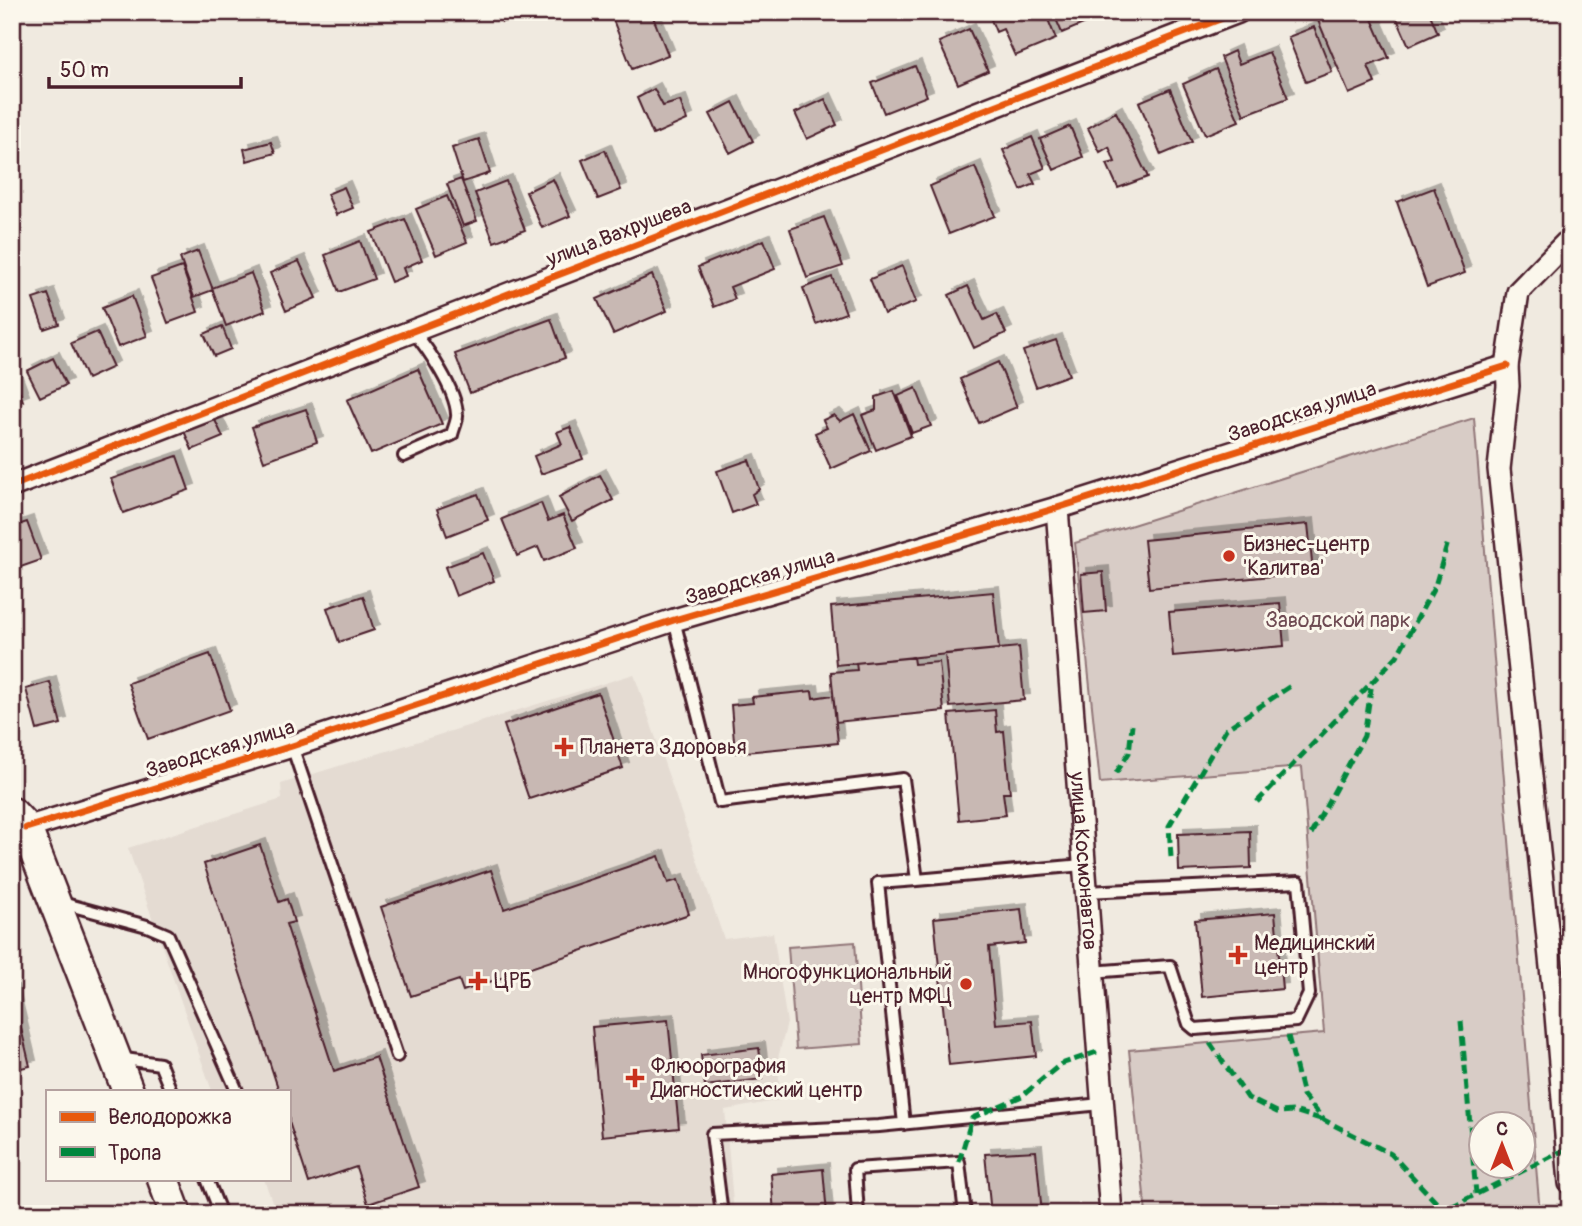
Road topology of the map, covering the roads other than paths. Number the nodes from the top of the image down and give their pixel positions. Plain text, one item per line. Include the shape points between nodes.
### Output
1 (1238, 12) edge
2 (1570, 241) edge
3 (413, 331) junction
4 (1507, 366) junction
5 (404, 456) dead end
6 (12, 486) edge
7 (1057, 508) junction
8 (674, 620) junction
9 (292, 746) junction
10 (17, 824) edge
11 (1083, 865) junction
12 (917, 880) junction
13 (1085, 892) junction
14 (55, 902) junction
15 (1091, 972) junction
16 (397, 1056) dead end
17 (115, 1057) junction
18 (128, 1090) edge
19 (171, 1090) edge
20 (237, 1090) edge
21 (1101, 1104) junction
22 (904, 1124) junction
23 (163, 1180) edge
24 (207, 1180) edge
25 (1570, 1183) edge
26 (176, 1214) edge
27 (221, 1214) edge
28 (722, 1214) edge
29 (858, 1214) edge
30 (965, 1214) edge
31 (1111, 1214) edge

1 - 3 street, улица Вахрушева
2 - 4 street via 1518,292
3 - 5 lane via 432,355 458,415 452,435
3 - 6 street, улица Вахрушева
4 - 7 street, Заводская улица
4 - 25 street via 1500,469
7 - 8 street, Заводская улица
7 - 11 street, улица Космонавтов
8 - 9 street, Заводская улица
8 - 12 lane via 720,802 903,779
9 - 10 street, Заводская улица
9 - 16 lane
10 - 14 street
11 - 12 lane
11 - 13 street, улица Космонавтов
12 - 22 lane via 878,883
13 - 15 street, улица Космонавтов
13 - 15 lane via 1299,882 1309,994 1296,1020 1195,1030 1170,966
14 - 17 street
14 - 20 lane via 169,935
15 - 21 street, улица Космонавтов
17 - 18 street
17 - 19 lane via 160,1064
21 - 22 lane
21 - 31 street, улица Космонавтов
22 - 28 lane via 712,1134
23 - 26 street
24 - 27 lane
29 - 30 lane via 855,1169 959,1162

